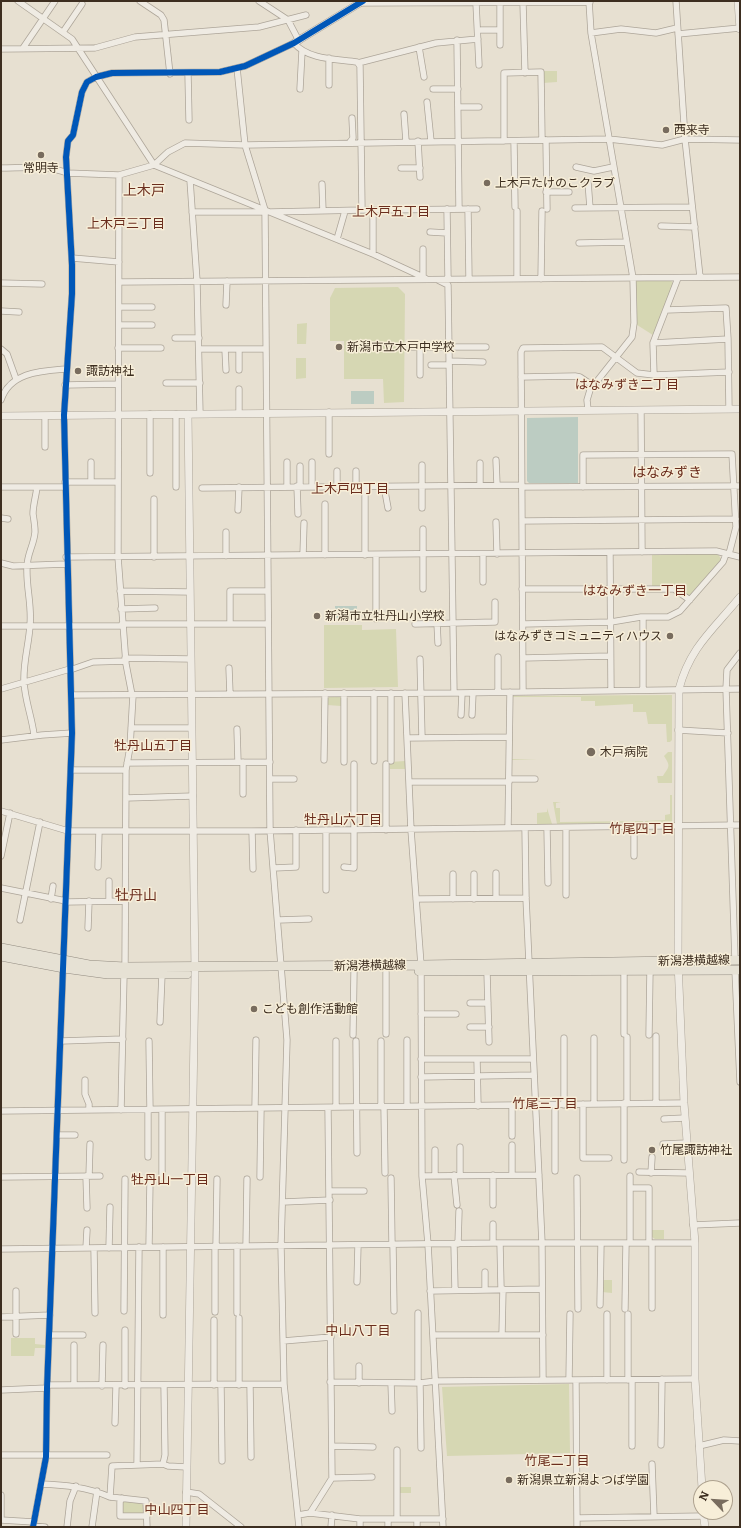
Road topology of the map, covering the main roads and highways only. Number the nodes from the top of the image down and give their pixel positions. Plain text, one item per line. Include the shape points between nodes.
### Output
1 (1, 948) edge
2 (1, 956) edge
3 (64, 965) junction
4 (738, 965) edge
5 (679, 966) junction
6 (530, 967) junction
7 (421, 968) junction
8 (125, 970) junction
9 (195, 970) junction
10 (282, 970) junction

1 - 3 main road, 新潟港横越線
2 - 3 main road, 新潟港横越線
3 - 8 main road, 新潟港横越線 via 108,974
4 - 5 main road, 新潟港横越線
5 - 6 main road, 新潟港横越線
5 - 6 main road, 新潟港横越線 via 650,970
6 - 7 main road, 新潟港横越線
6 - 7 main road, 新潟港横越線 via 487,972
7 - 10 main road, 新潟港横越線
7 - 10 main road, 新潟港横越線 via 386,972
8 - 9 main road, 新潟港横越線
8 - 9 main road, 新潟港横越線 via 162,974
9 - 10 main road, 新潟港横越線

